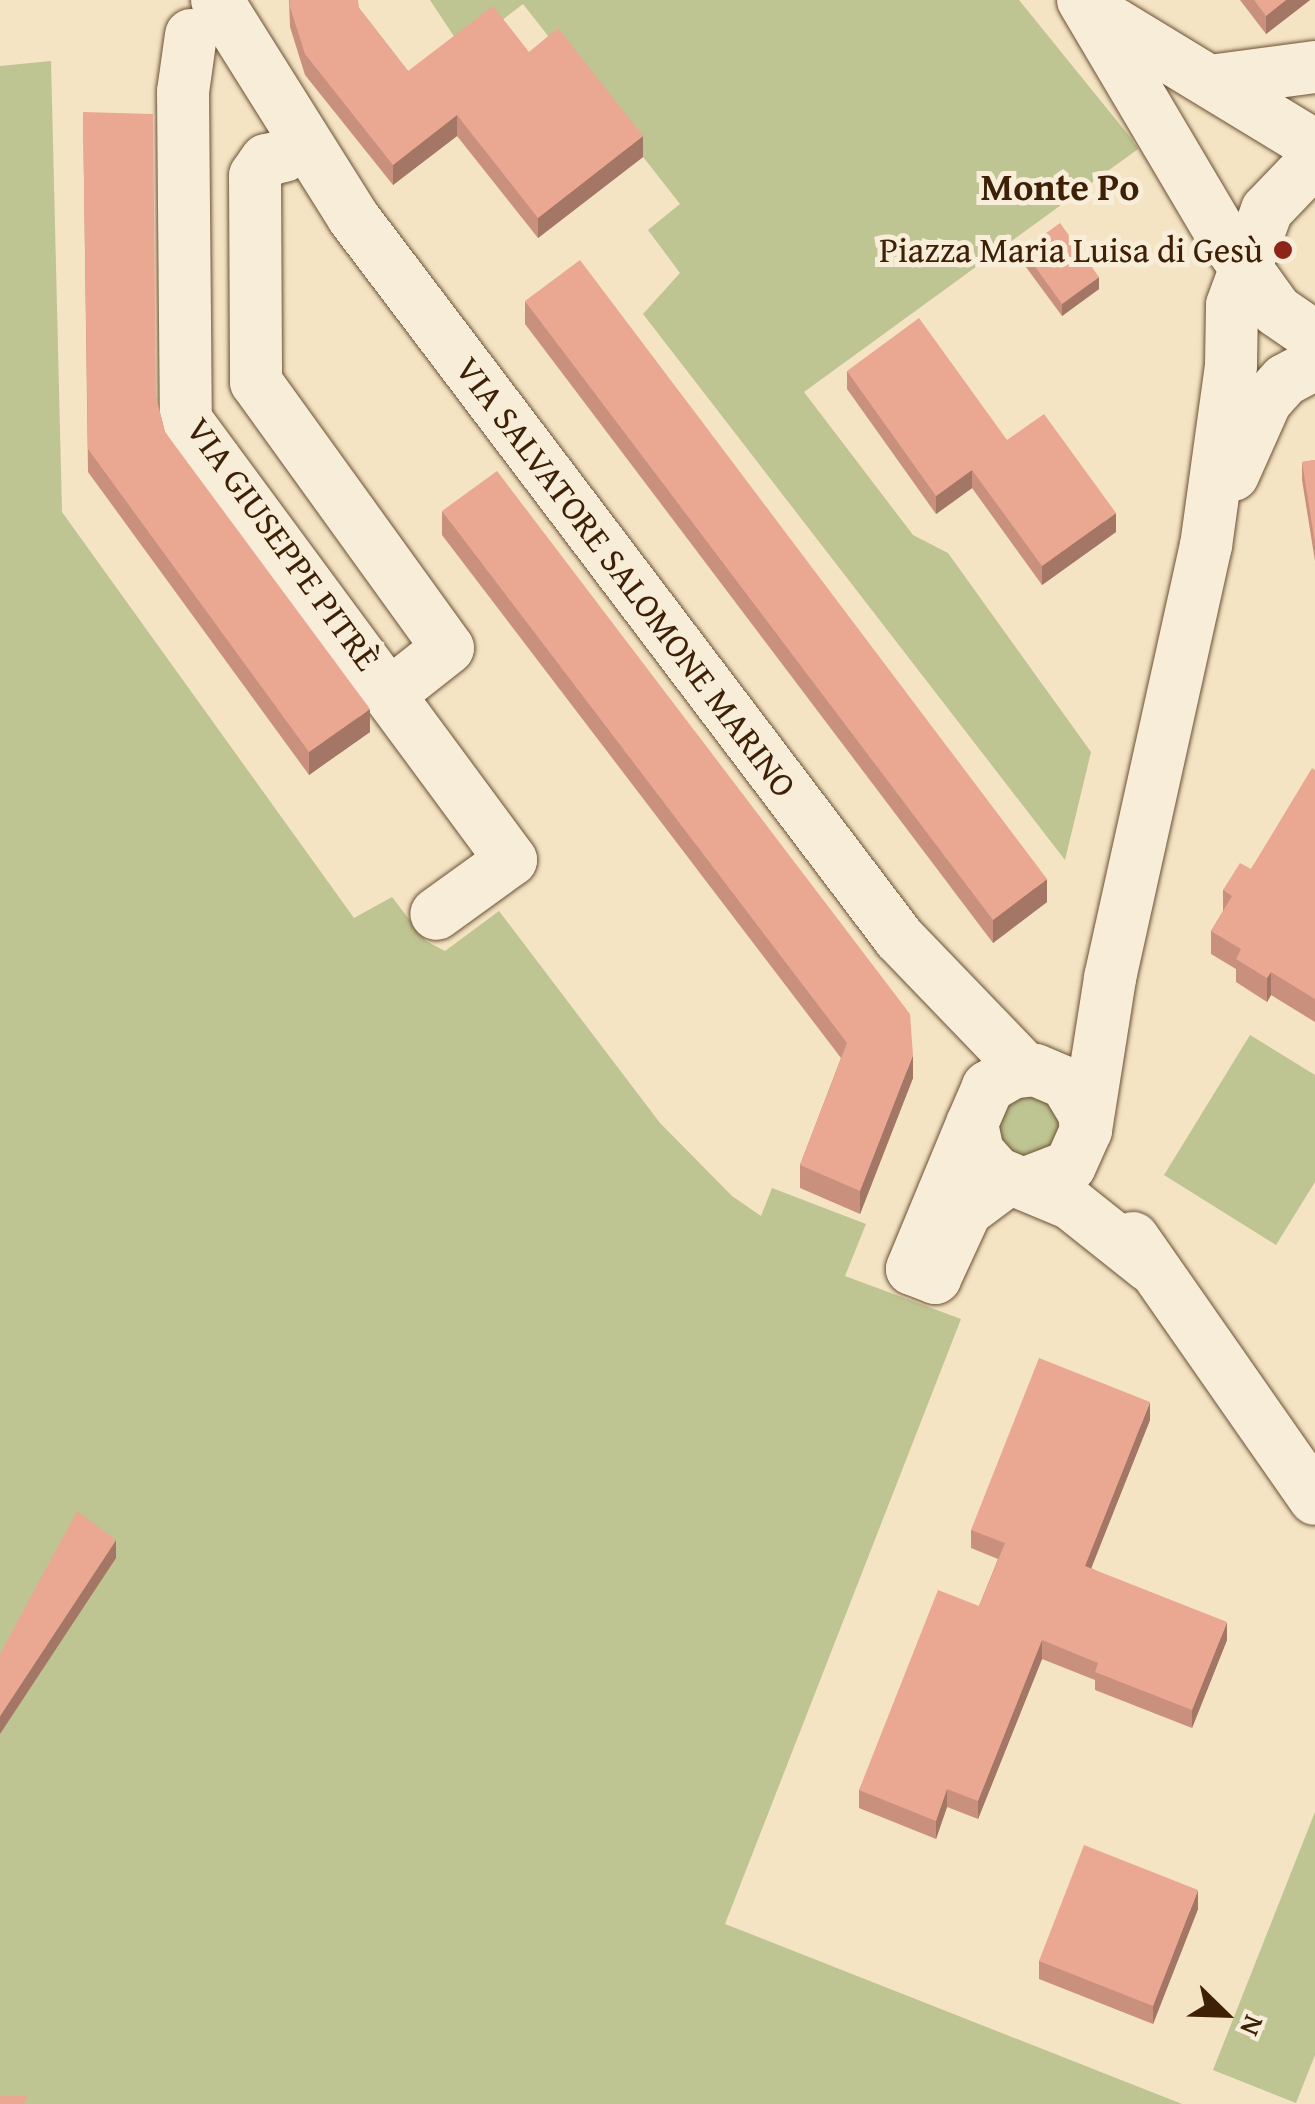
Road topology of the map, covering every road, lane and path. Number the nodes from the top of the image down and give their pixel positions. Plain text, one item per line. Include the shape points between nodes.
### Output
1 (1086, 4) edge
2 (191, 12) edge
3 (1315, 67) edge
4 (1210, 81) junction
5 (1315, 146) edge
6 (284, 156) junction
7 (1315, 160) edge
8 (353, 217) junction
9 (1246, 266) junction
10 (254, 285) junction
11 (185, 286) junction
12 (1315, 336) edge
13 (1315, 364) edge
14 (256, 382) junction
15 (186, 420) junction
16 (1206, 546) junction
17 (401, 583) junction
18 (340, 626) junction
19 (390, 694) junction
20 (436, 914) dead end
21 (898, 938) junction
22 (1110, 978) junction
23 (1030, 1070) junction
24 (974, 1118) junction
25 (1085, 1134) junction
26 (1018, 1181) junction
27 (1149, 1266) junction
28 (1315, 1500) edge

1 - 4 street
1 - 9 street
2 - 6 street
2 - 8 street
2 - 11 street, VIA GIUSEPPE PITRÈ via 183,92
3 - 4 street
4 - 5 street
6 - 8 street
6 - 10 street via 266,160 255,176
7 - 9 street via 1267,210
8 - 21 street, VIA SALVATORE SALOMONE MARINO
9 - 12 street via 1277,311
9 - 16 street via 1232,305 1231,365
10 - 11 street
10 - 14 street
11 - 15 street, VIA GIUSEPPE PITRÈ
13 - 16 street via 1285,380 1259,411
14 - 15 street
14 - 17 street
15 - 18 street, VIA GIUSEPPE PITRÈ
16 - 22 street
17 - 18 street
17 - 19 street via 448,648
18 - 19 street, VIA GIUSEPPE PITRÈ
19 - 20 street, VIA GIUSEPPE PITRÈ via 510,860
21 - 23 street
21 - 24 street via 964,1051
22 - 23 street via 1082,1038
22 - 25 street
23 - 24 street via 988,1087
23 - 25 street via 1066,1084 1078,1097
24 - 26 street via 986,1164
24 - 26 street via 912,1269 935,1278 966,1211
25 - 26 street via 1057,1176
25 - 27 street
26 - 27 street via 1071,1204
27 - 28 street

